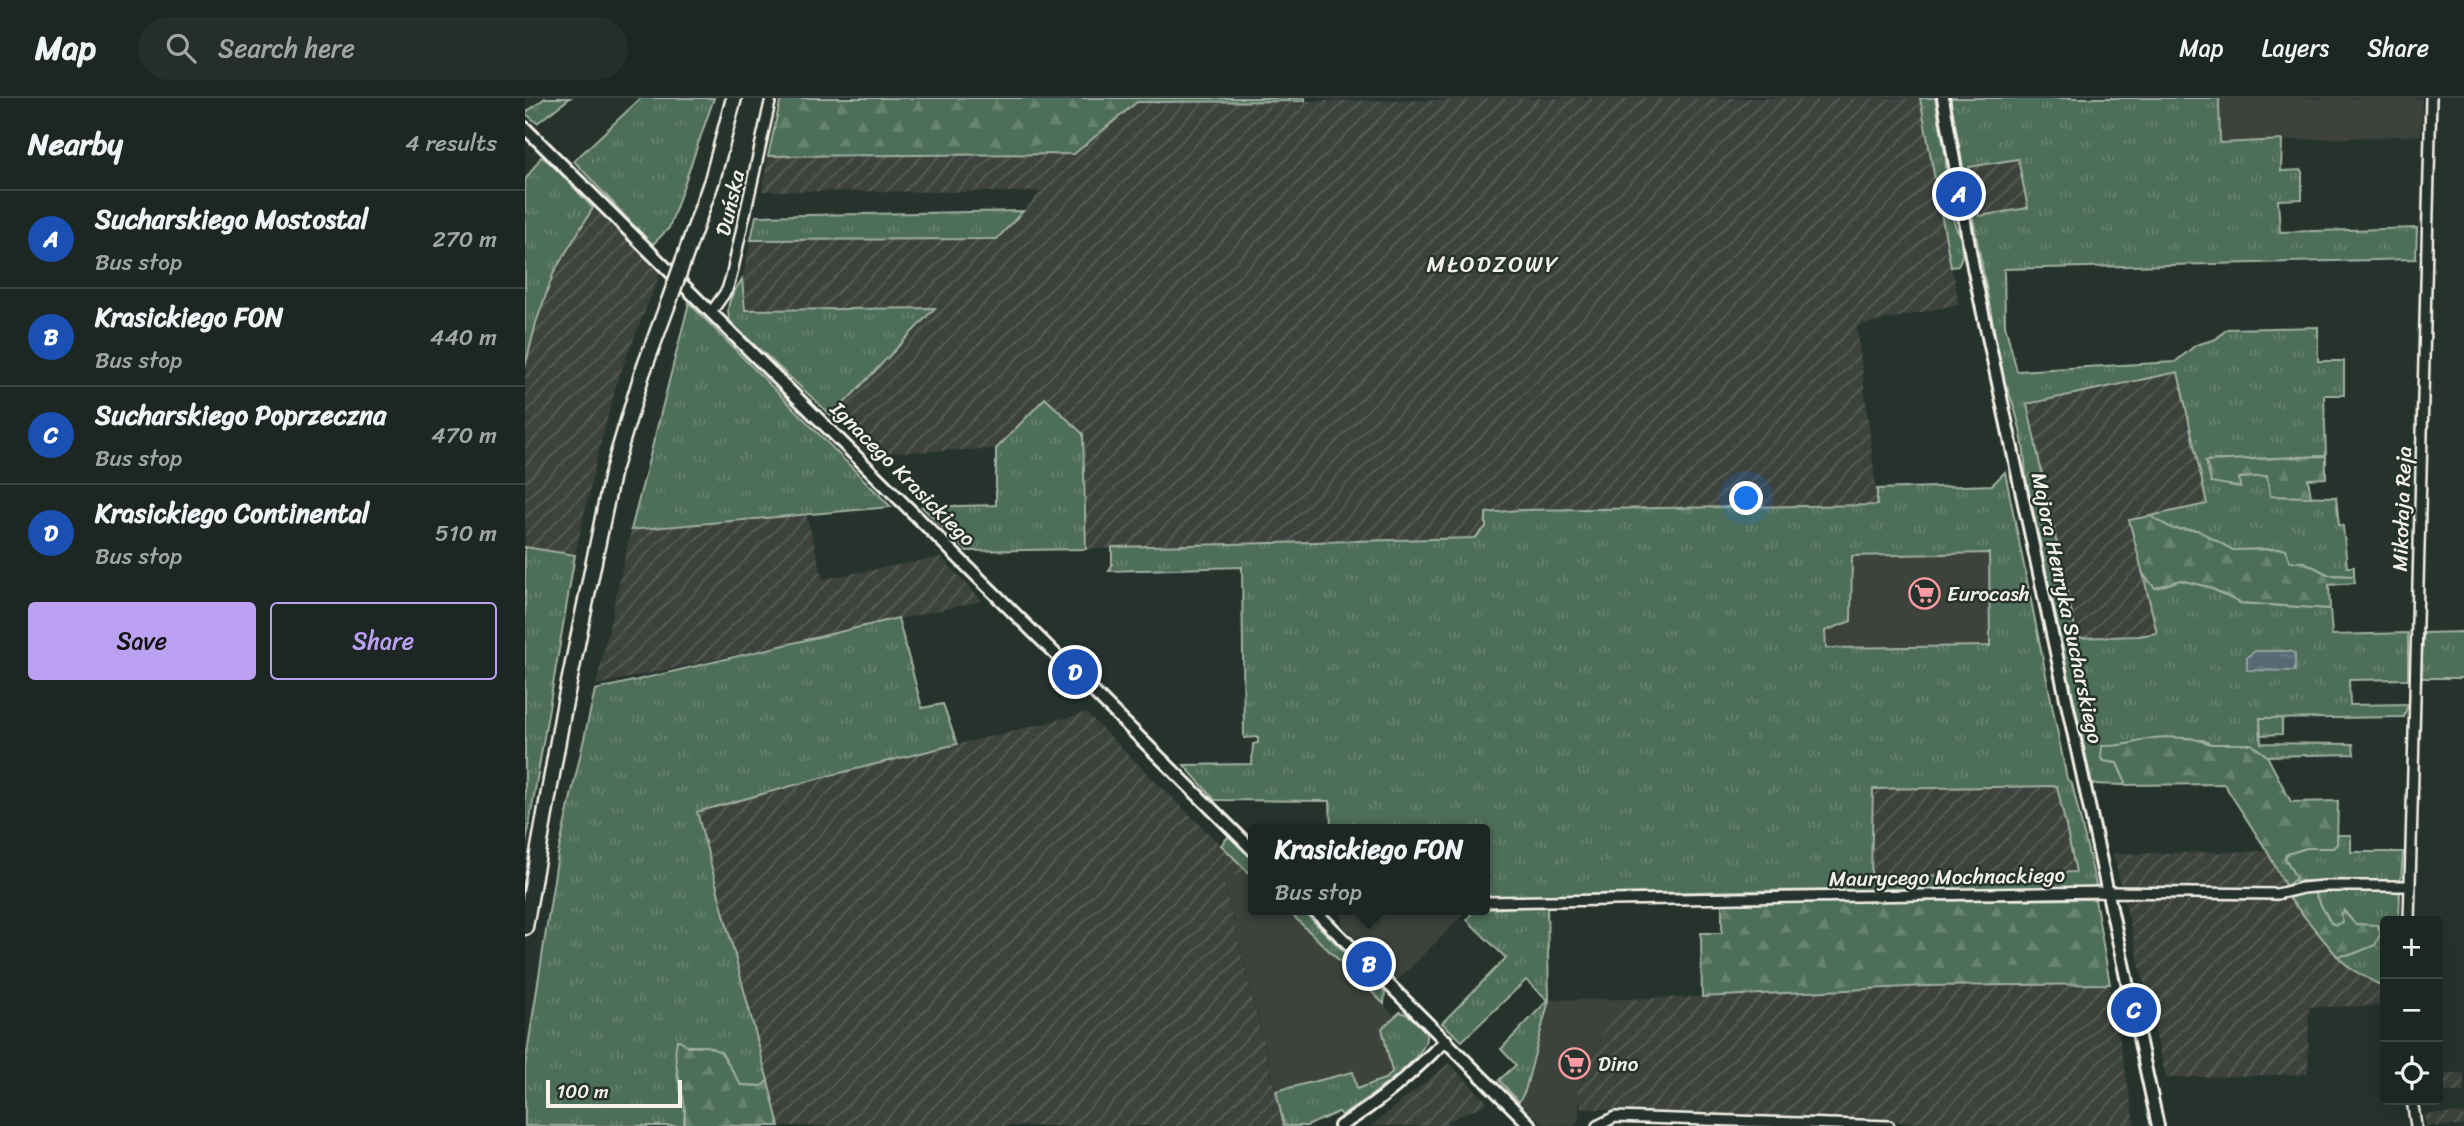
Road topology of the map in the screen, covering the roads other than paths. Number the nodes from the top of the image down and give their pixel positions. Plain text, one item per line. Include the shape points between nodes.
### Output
1 (734, 98) edge
2 (771, 98) edge
3 (1943, 98) edge
4 (2431, 98) edge
5 (525, 128) edge
6 (712, 311) junction
7 (1248, 843) edge
8 (2410, 886) junction
9 (2109, 892) junction
10 (1490, 902) edge
11 (1320, 915) edge
12 (2409, 916) edge
13 (525, 927) edge
14 (1446, 1040) junction
15 (2414, 1105) edge
16 (1340, 1126) edge
17 (1531, 1126) edge
18 (1597, 1126) edge
19 (1889, 1126) edge
20 (2158, 1126) edge
21 (2416, 1126) edge

1 - 13 main road, bridge via 712,180 642,374 612,474
2 - 6 street, Duńska via 731,277
3 - 9 street, Majora Henryka Sucharskiego via 1973,267
4 - 8 street, Mikołaja Reja
5 - 6 street, Ignacego Krasickiego
6 - 7 street, Ignacego Krasickiego
8 - 9 street, Maurycego Mochnackiego via 2324,886 2277,894
8 - 12 street, Mikołaja Reja
9 - 10 street, Maurycego Mochnackiego
9 - 20 street, Majora Henryka Sucharskiego
11 - 14 street
14 - 16 street via 1389,1092
14 - 17 street
15 - 21 street
18 - 19 street via 1621,1117

